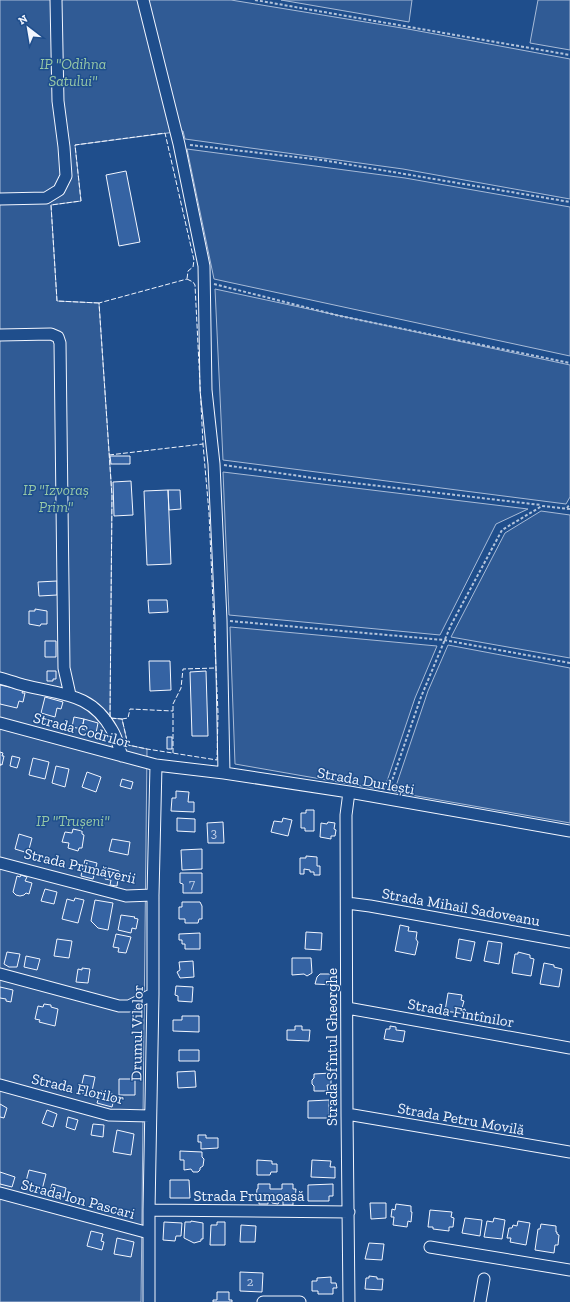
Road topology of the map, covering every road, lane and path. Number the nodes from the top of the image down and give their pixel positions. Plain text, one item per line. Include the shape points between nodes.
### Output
1 (56, 0) edge
2 (143, 0) edge
3 (255, 0) edge
4 (570, 55) edge
5 (179, 144) junction
6 (0, 199) edge
7 (570, 202) edge
8 (204, 281) junction
9 (0, 335) edge
10 (570, 363) edge
11 (214, 464) junction
12 (570, 504) edge
13 (542, 506) junction
14 (569, 509) edge
15 (221, 620) junction
16 (444, 640) junction
17 (570, 663) edge
18 (0, 678) edge
19 (70, 695) junction
20 (0, 723) edge
21 (122, 756) junction
22 (156, 765) junction
23 (224, 773) junction
24 (349, 792) junction
25 (386, 799) junction
26 (570, 831) edge
27 (0, 863) edge
28 (153, 895) junction
29 (347, 903) junction
30 (570, 942) edge
31 (0, 974) edge
32 (153, 994) junction
33 (347, 1008) junction
34 (570, 1048) edge
35 (0, 1085) edge
36 (347, 1114) junction
37 (150, 1116) junction
38 (570, 1152) edge
39 (0, 1193) edge
40 (149, 1210) junction
41 (349, 1212) junction
42 (149, 1233) junction
43 (430, 1247) dead end
44 (570, 1270) edge
45 (484, 1279) dead end
46 (149, 1302) edge
47 (263, 1302) edge
48 (300, 1302) edge
49 (349, 1302) edge
50 (480, 1302) edge

1 - 6 street via 58,101 66,176 59,190 46,198
2 - 5 street
3 - 4 path
5 - 7 path via 322,160
5 - 8 street via 204,266
8 - 10 path via 340,316
8 - 11 street via 206,390
9 - 19 street via 51,334 58,337 60,344 64,668
11 - 13 path
11 - 15 street
12 - 14 path
13 - 14 path
13 - 16 path via 502,530
15 - 16 path
15 - 23 street
16 - 17 path
16 - 25 path via 421,696
18 - 19 street
19 - 21 street via 94,707 105,718
20 - 21 street, Strada Codrilor
21 - 22 street, Strada Codrilor
22 - 23 street, Strada Durlești
22 - 28 street, Drumul Vilelor
23 - 24 street, Strada Durlești
24 - 25 street, Strada Durlești
24 - 29 street, Strada Sfîntul Gheorghe via 346,815
25 - 26 street, Strada Durlești
27 - 28 street, Strada Primăverii via 126,896
28 - 32 street, Drumul Vilelor
29 - 30 street, Strada Mihail Sadoveanu
29 - 33 street, Strada Sfîntul Gheorghe
31 - 32 street via 119,1006 129,1006
32 - 37 street, Drumul Vilelor
33 - 34 street, Strada Fîntînilor
33 - 36 street, Strada Sfîntul Gheorghe
35 - 37 street, Strada Florilor via 109,1115
36 - 38 street, Strada Petru Movilă
36 - 41 street, Strada Sfîntul Gheorghe
37 - 40 street, Drumul Vilelor
39 - 42 street, Strada Ion Pascari
40 - 41 street, Strada Frumoasă
40 - 42 street, Drumul Vilelor
41 - 49 street, Strada Sfîntul Gheorghe
42 - 46 street, Drumul Vilelor
43 - 44 street
45 - 50 street
47 - 48 street

